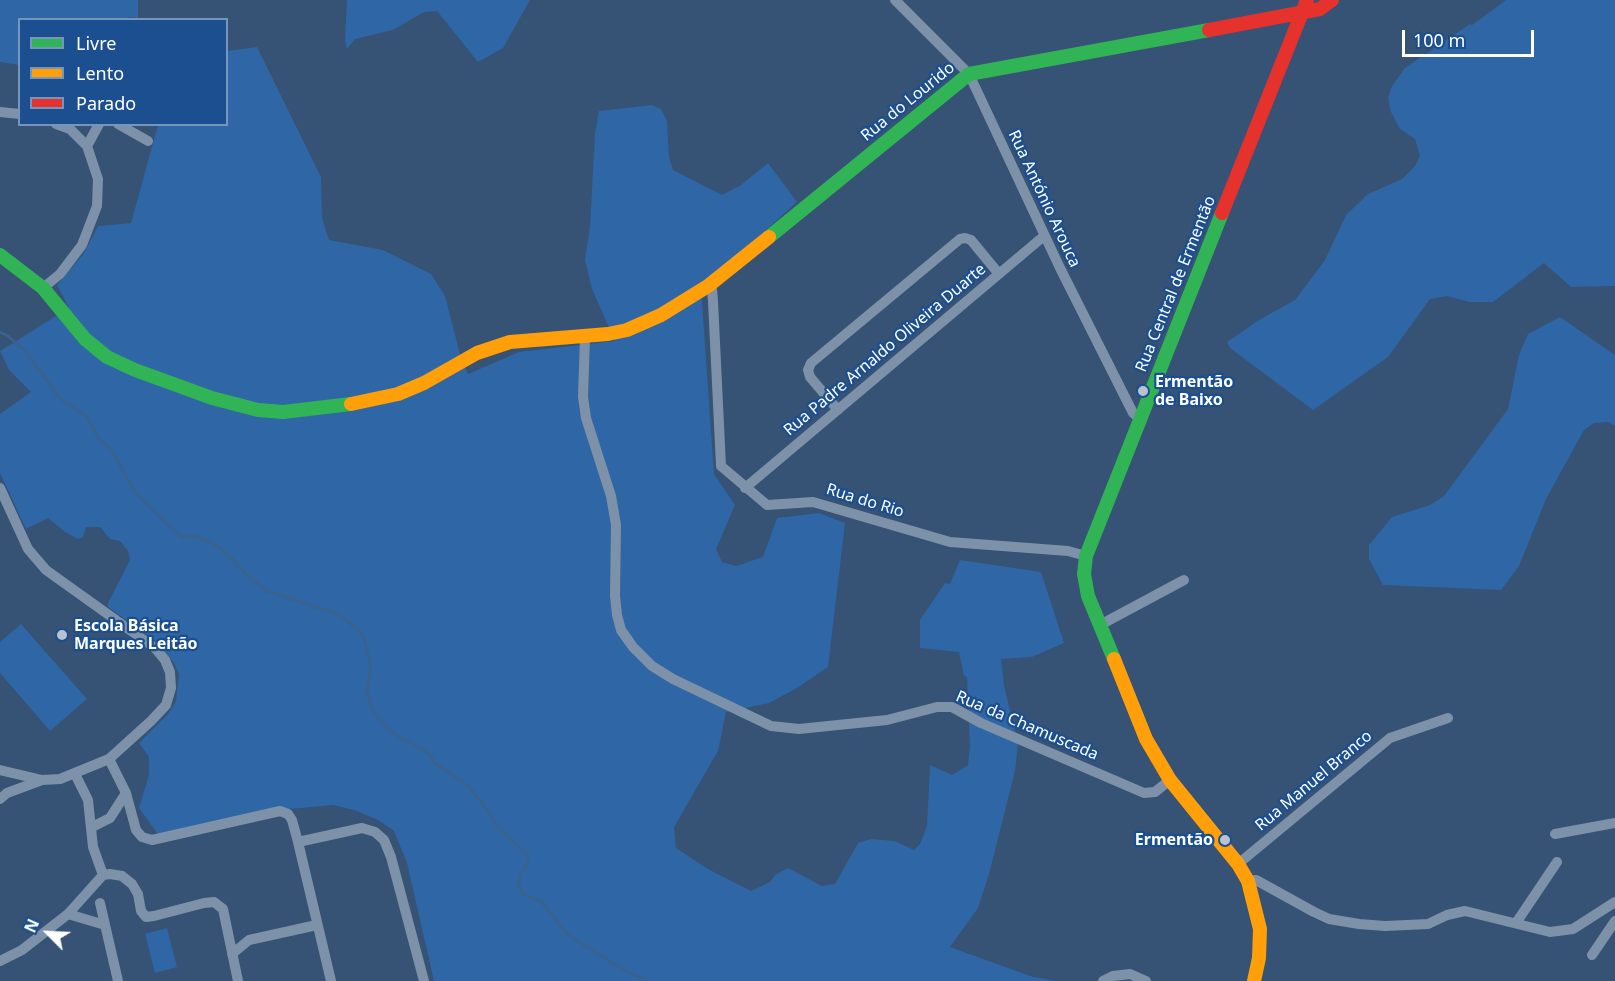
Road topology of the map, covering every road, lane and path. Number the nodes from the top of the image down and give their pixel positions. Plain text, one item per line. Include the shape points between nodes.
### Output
1 (1332, 0) edge
2 (899, 2) edge
3 (1306, 5) edge
4 (969, 74) junction
5 (0, 112) edge
6 (18, 114) edge
7 (62, 126) edge
8 (98, 126) edge
9 (122, 126) edge
10 (148, 141) dead end
11 (87, 146) junction
12 (1044, 236) junction
13 (0, 255) edge
14 (999, 273) junction
15 (708, 286) junction
16 (43, 288) junction
17 (585, 337) junction
18 (838, 410) junction
19 (1140, 419) junction
20 (0, 488) edge
21 (745, 488) junction
22 (1086, 555) junction
23 (1184, 580) dead end
24 (1100, 625) junction
25 (1448, 718) dead end
26 (109, 759) junction
27 (0, 770) edge
28 (75, 774) junction
29 (42, 780) junction
30 (1170, 780) junction
31 (126, 793) junction
32 (0, 799) edge
33 (1615, 823) edge
34 (92, 827) junction
35 (1555, 834) dead end
36 (298, 842) junction
37 (1557, 862) dead end
38 (1238, 864) junction
39 (103, 875) junction
40 (1248, 881) junction
41 (1615, 902) edge
42 (100, 903) dead end
43 (68, 914) junction
44 (1615, 921) edge
45 (1516, 923) junction
46 (105, 925) junction
47 (317, 925) junction
48 (232, 954) junction
49 (1592, 955) dead end
50 (0, 961) edge
51 (118, 981) edge
52 (238, 981) edge
53 (330, 981) edge
54 (424, 981) edge
55 (1103, 981) edge
56 (1146, 981) edge
57 (1254, 981) edge

1 - 3 street, Rua do Lourido via 1320,9
2 - 4 street, Rua António Arouca
3 - 4 street, Rua do Lourido
3 - 19 street, Rua Central de Ermentão
4 - 12 street, Rua António Arouca
4 - 15 street, Rua do Lourido
5 - 6 street
7 - 11 street
8 - 11 street
9 - 10 street
11 - 16 street via 98,179 97,206 82,245 60,274
12 - 14 street, Rua Padre Arnaldo Oliveira Duarte
12 - 19 street, Rua António Arouca via 1133,413
13 - 16 street, Rua do Lourido
14 - 18 street, Rua Padre Arnaldo Oliveira Duarte
14 - 18 street via 971,240 960,239 811,363 810,377
15 - 17 street, Rua do Lourido via 644,324
15 - 21 street, Rua do Rio via 713,301 722,466
16 - 17 street, Rua do Lourido via 86,339 107,357 212,398 258,410 283,412 346,405 398,394 477,353 510,342
17 - 30 street, Rua da Chamuscada via 586,418 611,496 616,525 617,615 621,630 652,666 771,726 799,729 887,720 952,707 1144,793 1155,792
18 - 21 street, Rua Padre Arnaldo Oliveira Duarte
19 - 22 street, Rua Central de Ermentão
20 - 26 street via 28,549 46,570 155,648 170,672 166,705
21 - 22 street, Rua do Rio via 767,505 813,501 950,542
22 - 24 street, Rua Central de Ermentão via 1088,596
23 - 24 street
24 - 30 street, Rua Central de Ermentão via 1146,739
25 - 38 street, Rua Manuel Branco via 1390,738
26 - 28 street
26 - 31 street
27 - 29 street
28 - 29 street
28 - 34 street via 88,800
29 - 32 street
30 - 38 street, Rua Central de Ermentão
31 - 34 street via 110,818
31 - 36 street via 135,830 152,840 280,811 288,813
33 - 35 street
34 - 39 street via 93,847
36 - 47 street
36 - 54 street via 362,828 384,840
37 - 45 street
38 - 40 street, Rua Central de Ermentão
39 - 43 street
39 - 48 street via 122,876 132,884 146,916 214,902 223,909
40 - 45 street via 1256,880 1329,918 1359,924 1428,924 1465,911
40 - 57 street, Rua Central de Ermentão via 1260,929
41 - 45 street via 1573,929 1550,932
42 - 46 street
43 - 46 street
43 - 50 street via 22,950
44 - 49 street
46 - 51 street
47 - 48 street via 249,940
47 - 53 street
48 - 52 street
55 - 56 street via 1130,974

